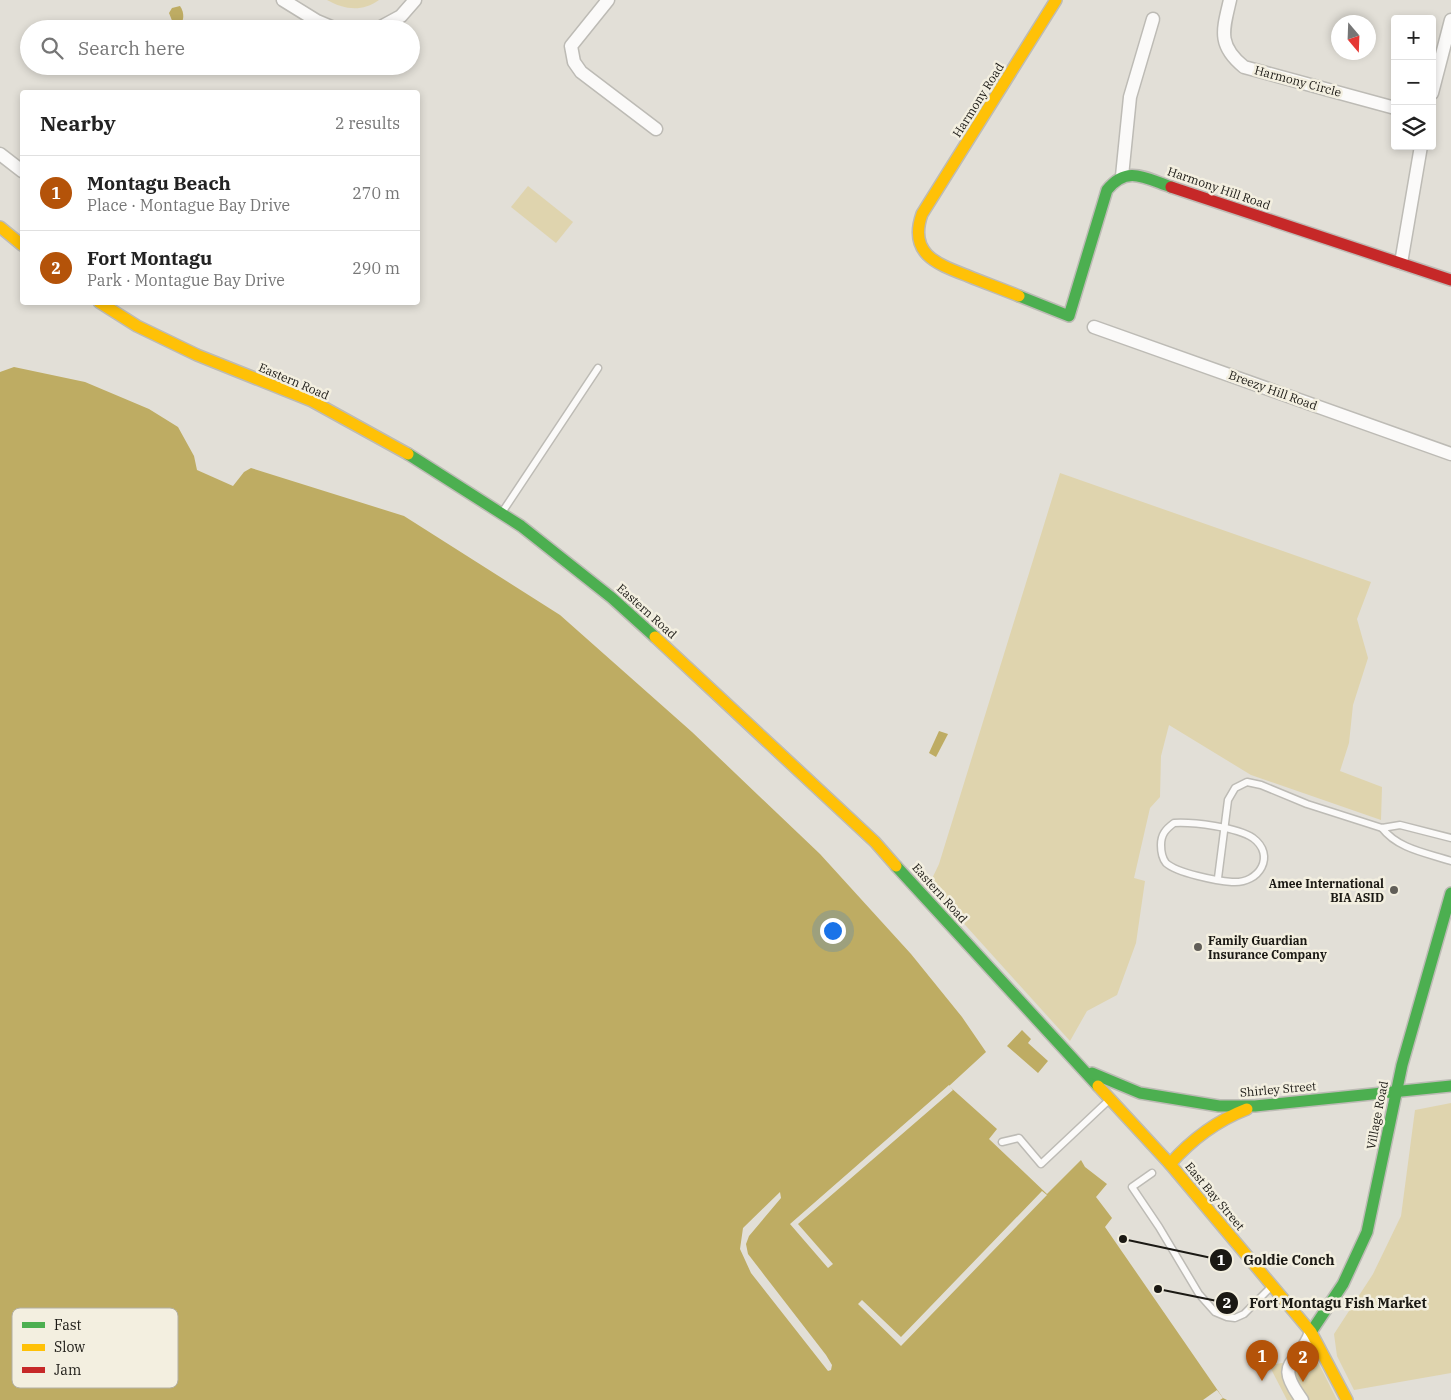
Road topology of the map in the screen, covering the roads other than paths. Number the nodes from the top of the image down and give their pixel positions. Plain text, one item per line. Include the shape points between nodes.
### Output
1 (283, 0) edge
2 (415, 0) edge
3 (608, 0) edge
4 (1056, 0) edge
5 (1230, 0) edge
6 (1153, 19) dead end
7 (315, 20) edge
8 (394, 20) edge
9 (1451, 20) edge
10 (1436, 78) edge
11 (1391, 107) edge
12 (656, 129) dead end
13 (1420, 150) edge
14 (0, 154) edge
15 (20, 169) edge
16 (1122, 176) junction
17 (0, 227) edge
18 (20, 243) edge
19 (1401, 264) junction
20 (1451, 280) edge
21 (104, 305) edge
22 (1094, 327) dead end
23 (598, 368) dead end
24 (1451, 454) edge
25 (501, 513) junction
26 (1382, 828) junction
27 (1224, 829) junction
28 (1451, 838) edge
29 (1451, 861) edge
30 (1218, 878) junction
31 (1451, 893) edge
32 (1082, 1069) junction
33 (1451, 1086) edge
34 (1396, 1091) junction
35 (1111, 1099) junction
36 (1255, 1106) junction
37 (1002, 1142) dead end
38 (1170, 1164) junction
39 (1152, 1173) dead end
40 (1272, 1286) junction
41 (1311, 1332) junction
42 (1302, 1400) edge
43 (1347, 1400) edge

1 - 7 street
2 - 8 street
3 - 12 street via 571,46 574,62 581,72
4 - 16 main road, Harmony Road via 922,214 916,228 918,241 929,258 940,265 1069,316 1104,194
5 - 11 street, Harmony Circle via 1223,28 1227,47 1230,56 1244,66
6 - 16 street via 1130,97
9 - 10 street
13 - 19 street
14 - 15 street
16 - 19 main road, Harmony Hill Road via 1132,174 1148,179
17 - 18 main road
19 - 20 main road, Harmony Hill Road
21 - 25 main road, Eastern Road via 137,326 197,354 312,400 406,453
22 - 24 street, Breezy Hill Road
23 - 25 lane
25 - 32 main road, Eastern Road via 612,598 875,842
26 - 27 lane via 1247,782 1235,788 1228,800
26 - 28 lane via 1400,825
26 - 29 lane via 1389,838 1401,844
27 - 30 lane
27 - 30 lane via 1252,838 1263,856 1263,866 1256,877 1246,881 1231,882
27 - 30 lane via 1187,822 1174,823 1164,830 1161,842 1166,862 1187,874
31 - 34 main road, Village Road
32 - 35 main road, East Bay Street
32 - 36 main road, Shirley Street via 1140,1093 1200,1104
33 - 34 main road, Shirley Street
34 - 36 main road, Shirley Street
34 - 41 main road, Village Road via 1367,1232 1358,1257 1334,1301
35 - 37 lane via 1042,1164 1019,1138
35 - 38 main road, East Bay Street
36 - 38 main road via 1207,1128
38 - 40 main road, East Bay Street
39 - 40 lane via 1132,1187 1199,1294 1215,1312 1236,1318
40 - 41 main road, East Bay Street
41 - 42 street via 1307,1346 1289,1364 1287,1374 1291,1386
41 - 43 main road, East Bay Street

